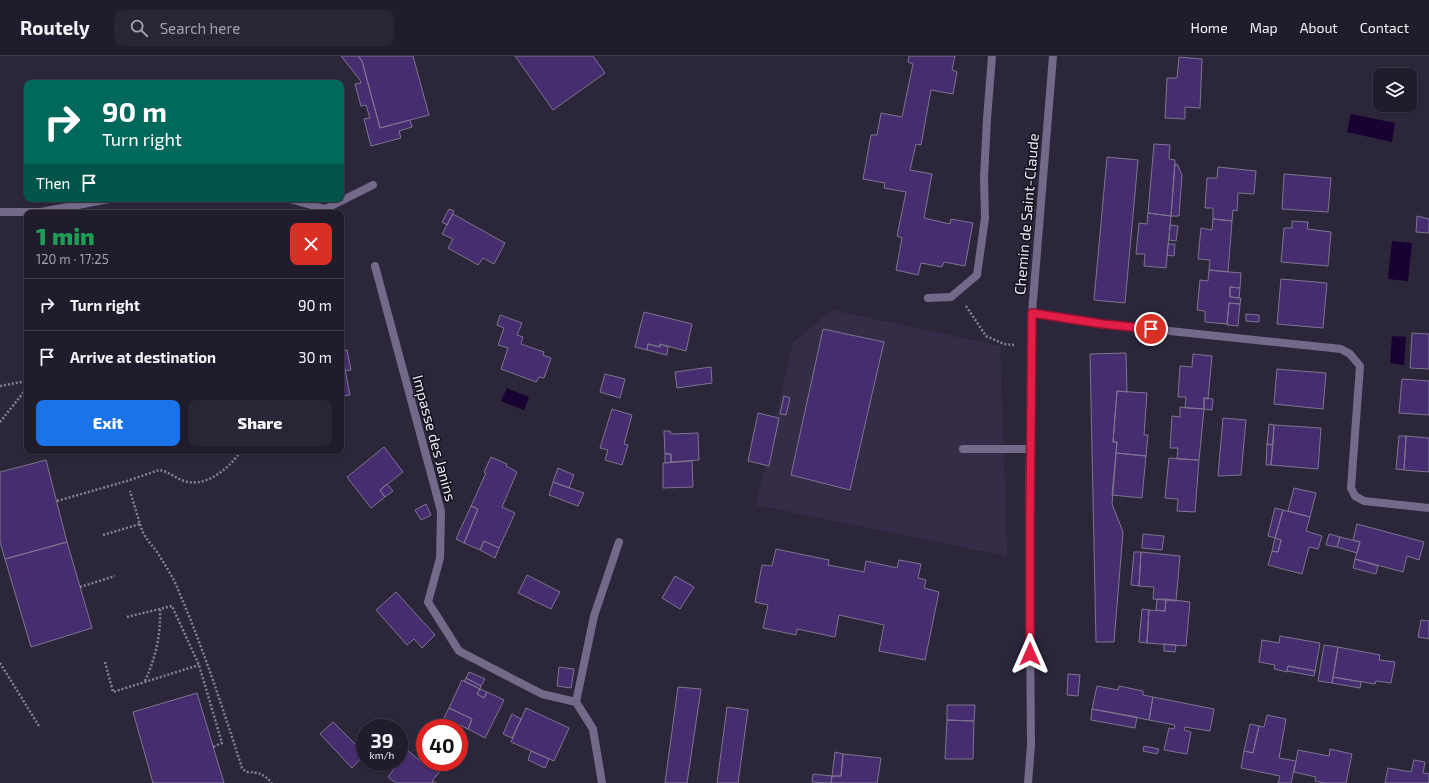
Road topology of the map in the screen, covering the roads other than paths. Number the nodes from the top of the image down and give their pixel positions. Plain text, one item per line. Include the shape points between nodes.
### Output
1 (992, 56) edge
2 (1053, 56) edge
3 (373, 185) dead end
4 (344, 200) edge
5 (95, 202) edge
6 (300, 202) edge
7 (339, 202) edge
8 (56, 210) edge
9 (0, 212) edge
10 (24, 213) edge
11 (375, 266) dead end
12 (928, 298) dead end
13 (1032, 313) junction
14 (963, 449) dead end
15 (1030, 449) junction
16 (1429, 508) edge
17 (619, 542) dead end
18 (576, 702) junction
19 (602, 783) edge
20 (1028, 783) edge

1 - 12 street via 986,126 985,218 977,275 951,297
2 - 13 street, Chemin de Saint-Claude
3 - 4 street
5 - 8 street
6 - 7 street via 325,209
9 - 10 street
11 - 18 street, Impasse des Janins via 441,511 440,558 428,602 459,651 542,694
13 - 15 street, Chemin de Saint-Claude
13 - 16 street via 1103,324 1341,349 1350,354 1360,366 1351,488 1355,496 1364,502
14 - 15 street
15 - 20 street, Chemin de Saint-Claude via 1031,745
17 - 18 street via 594,616
18 - 19 street via 593,729

